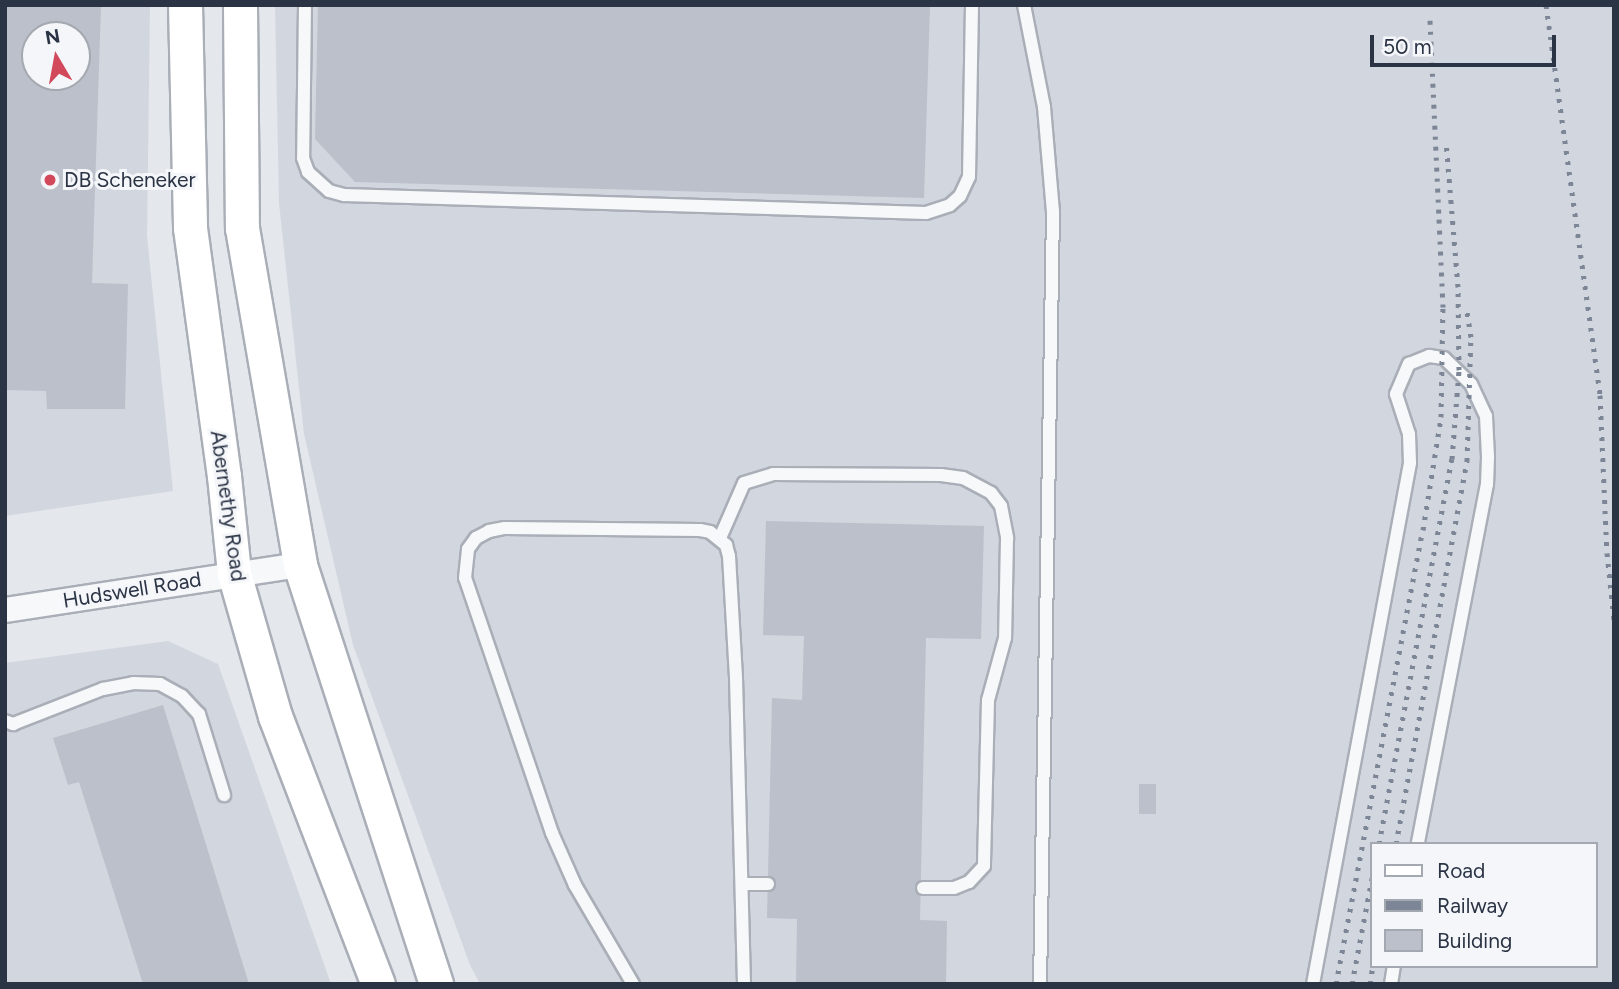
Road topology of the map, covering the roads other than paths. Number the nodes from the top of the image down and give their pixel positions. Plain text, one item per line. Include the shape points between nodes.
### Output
1 (185, 5) edge
2 (240, 5) edge
3 (305, 5) edge
4 (972, 5) edge
5 (1024, 5) edge
6 (720, 538) junction
7 (300, 565) junction
8 (234, 573) junction
9 (5, 610) edge
10 (5, 721) edge
11 (224, 795) dead end
12 (1418, 842) edge
13 (742, 884) junction
14 (768, 884) dead end
15 (923, 888) dead end
16 (378, 984) edge
17 (436, 984) edge
18 (633, 984) edge
19 (744, 984) edge
20 (1040, 984) edge
21 (1313, 984) edge

1 - 8 main road, Abernethy Road via 190,228
2 - 7 main road via 242,228
3 - 4 lane via 303,158 308,172 329,191 926,213 950,205 969,177
5 - 20 lane via 1044,107 1053,211
6 - 13 lane via 729,556
6 - 15 lane via 744,484 773,474 963,478 991,493 1001,506 1007,538 1005,638 988,700 984,866 969,882 954,888
6 - 18 lane via 700,530 505,528 476,538 464,561 465,578 552,833 575,885
7 - 8 street, Hudswell Road
7 - 17 main road
8 - 9 street, Hudswell Road
8 - 16 main road, Abernethy Road via 275,716
10 - 11 lane via 13,724 103,689 160,684 182,696 199,714
12 - 21 lane via 1488,457 1486,416 1471,384 1444,358 1429,356 1409,364 1396,394 1409,434 1410,463
13 - 14 lane
13 - 19 lane

